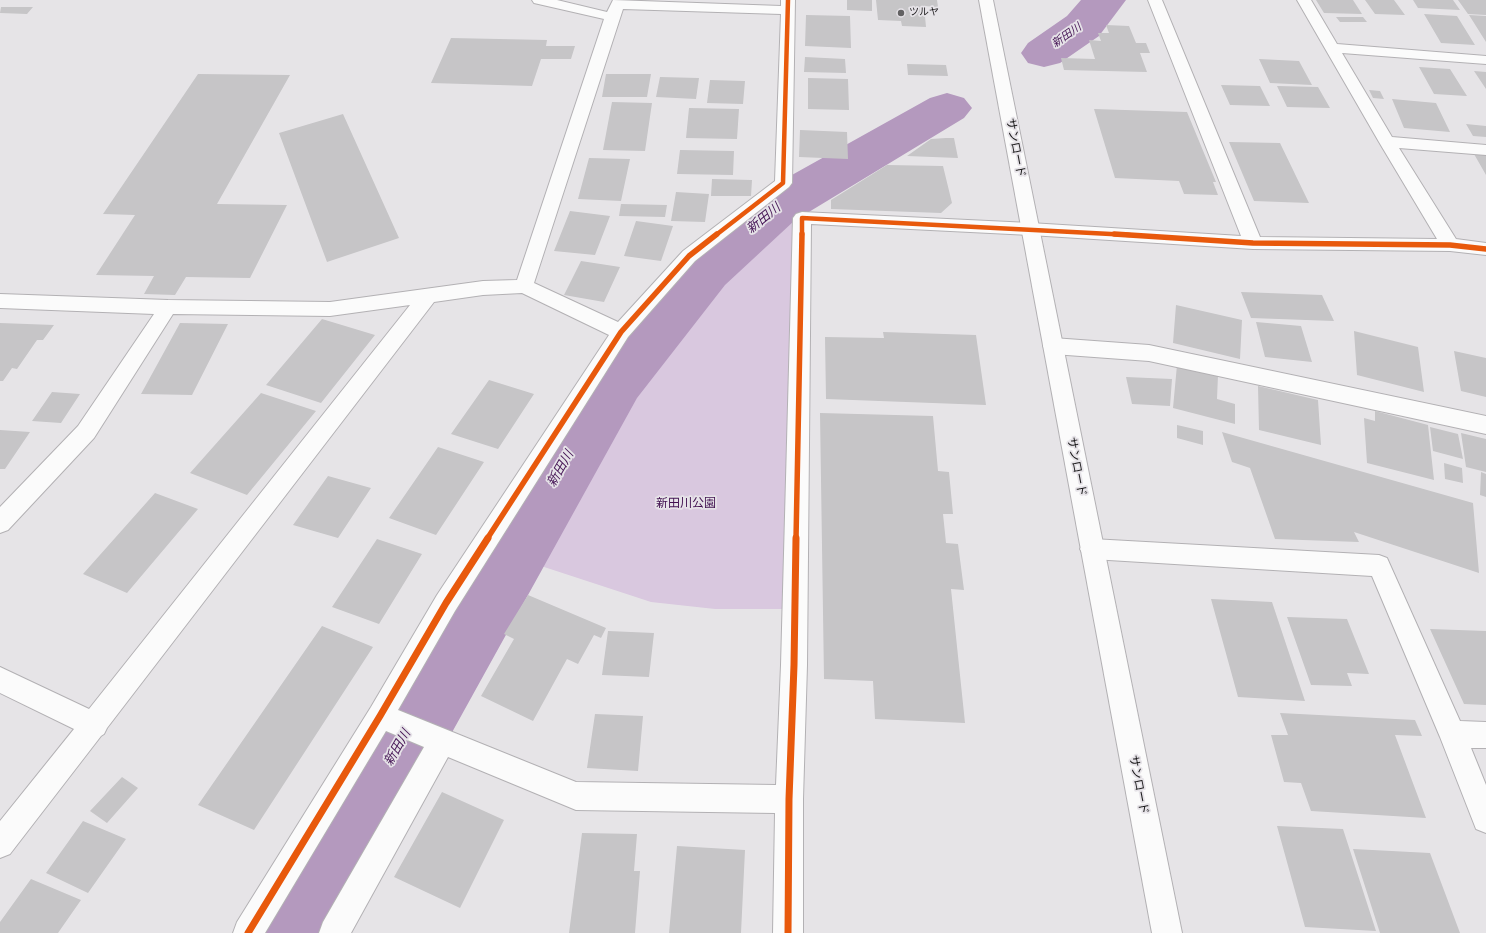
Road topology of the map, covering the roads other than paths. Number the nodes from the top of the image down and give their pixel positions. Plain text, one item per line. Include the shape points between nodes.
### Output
1 (539, 0) edge
2 (986, 0) edge
3 (1155, 0) edge
4 (1304, 0) edge
5 (788, 5) edge
6 (617, 7) edge
7 (1333, 48) junction
8 (1486, 60) edge
9 (1387, 142) junction
10 (1486, 150) edge
11 (1030, 229) junction
12 (1253, 243) junction
13 (1450, 246) junction
14 (1486, 249) edge
15 (524, 286) junction
16 (428, 296) junction
17 (3, 304) edge
18 (168, 307) junction
19 (622, 332) junction
20 (1053, 346) junction
21 (1486, 425) edge
22 (0, 523) edge
23 (1092, 549) junction
24 (0, 680) edge
25 (386, 719) junction
26 (95, 725) junction
27 (1452, 734) junction
28 (1486, 735) edge
29 (436, 738) junction
30 (789, 799) junction
31 (1486, 819) edge
32 (0, 844) edge
33 (248, 933) edge
34 (334, 933) edge
35 (788, 933) edge
36 (1167, 933) edge

1 - 6 street
2 - 11 street, サンロード
3 - 12 street
4 - 7 street
5 - 6 street
5 - 19 street via 783,183 689,256
6 - 15 street
7 - 8 street
7 - 9 street
9 - 10 street
9 - 13 street
11 - 12 street
11 - 20 street, サンロード
11 - 30 street via 802,218 794,665
12 - 13 street
13 - 14 street
15 - 16 street via 484,288
15 - 19 street
16 - 18 street via 330,309
16 - 26 street
17 - 18 street
18 - 22 street via 86,432
19 - 25 street via 446,602
20 - 21 street via 1149,353
20 - 23 street, サンロード
23 - 27 street via 1380,566
23 - 36 street, サンロード
24 - 26 street
25 - 29 street
25 - 33 street
26 - 32 street
27 - 28 street
27 - 31 street
29 - 30 street via 576,796
29 - 34 street
30 - 35 street

